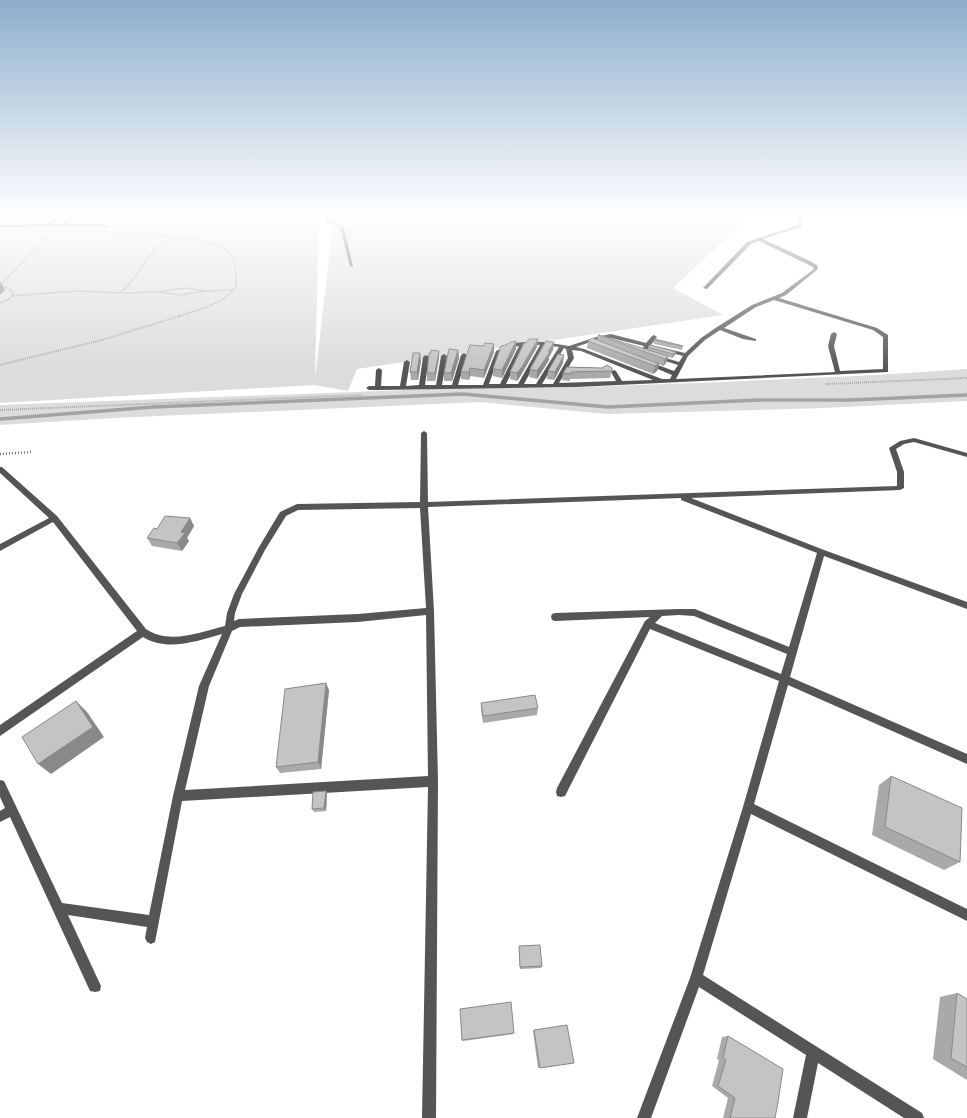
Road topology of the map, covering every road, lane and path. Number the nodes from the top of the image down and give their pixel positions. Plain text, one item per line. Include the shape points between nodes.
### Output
1 (17, 267) edge
2 (142, 267) edge
3 (236, 267) edge
4 (725, 267) edge
5 (815, 267) edge
6 (0, 285) edge
7 (705, 288) dead end
8 (234, 290) junction
9 (206, 291) junction
10 (158, 292) junction
11 (120, 293) junction
12 (12, 296) junction
13 (774, 298) junction
14 (0, 303) edge
15 (719, 328) junction
16 (834, 334) dead end
17 (654, 337) dead end
18 (598, 338) junction
19 (754, 340) dead end
20 (589, 342) junction
21 (613, 343) edge
22 (523, 344) junction
23 (543, 344) junction
24 (596, 344) edge
25 (562, 346) junction
26 (647, 346) junction
27 (569, 348) junction
28 (464, 355) dead end
29 (686, 355) junction
30 (444, 356) dead end
31 (426, 357) dead end
32 (639, 360) edge
33 (407, 362) dead end
34 (680, 364) junction
35 (0, 365) edge
36 (379, 370) dead end
37 (563, 371) junction
38 (574, 371) edge
39 (614, 372) edge
40 (838, 373) junction
41 (676, 374) junction
42 (575, 378) edge
43 (662, 381) junction
44 (672, 381) junction
45 (619, 382) junction
46 (538, 385) junction
47 (555, 385) junction
48 (576, 385) junction
49 (455, 386) junction
50 (486, 386) junction
51 (502, 386) junction
52 (520, 386) junction
53 (403, 387) junction
54 (422, 387) junction
55 (439, 387) junction
56 (369, 388) dead end
57 (378, 388) junction
58 (424, 433) dead end
59 (31, 452) dead end
60 (0, 454) edge
61 (967, 455) edge
62 (0, 469) edge
63 (681, 496) junction
64 (424, 505) junction
65 (54, 518) junction
66 (0, 548) edge
67 (821, 552) junction
68 (967, 606) edge
69 (430, 611) junction
70 (660, 613) junction
71 (555, 617) dead end
72 (648, 624) junction
73 (229, 629) junction
74 (142, 632) junction
75 (792, 652) junction
76 (784, 679) junction
77 (0, 731) edge
78 (967, 759) edge
79 (433, 781) junction
80 (0, 785) edge
81 (561, 792) dead end
82 (178, 796) junction
83 (748, 808) junction
84 (11, 810) junction
85 (0, 817) edge
86 (58, 908) junction
87 (967, 916) edge
88 (154, 922) junction
89 (151, 938) dead end
90 (696, 978) junction
91 (95, 986) dead end
92 (813, 1053) junction
93 (429, 1118) edge
94 (644, 1118) edge
95 (800, 1118) edge
96 (917, 1118) edge

1 - 6 path
2 - 11 path
3 - 8 path
4 - 7 street
5 - 13 street via 816,270 784,294
6 - 12 path via 14,292
8 - 9 path
8 - 35 path via 224,299 207,307 154,325
9 - 10 path via 187,288
9 - 10 path via 182,295
10 - 11 path
11 - 12 path via 77,291
12 - 14 path
13 - 15 street via 754,306
13 - 40 street via 875,329 886,336 886,371
15 - 19 street
15 - 29 street
16 - 40 street via 832,346
17 - 26 street
18 - 20 street
18 - 21 street
18 - 26 street via 611,336
20 - 24 street
20 - 27 street
22 - 23 street
22 - 50 street via 503,348 498,352
22 - 51 street
23 - 25 street
23 - 52 street
25 - 27 street
25 - 46 street
26 - 29 street
26 - 34 street via 642,353
27 - 37 street via 571,358
27 - 43 street via 582,350
28 - 49 street
29 - 34 street
30 - 55 street
31 - 54 street
32 - 41 street
33 - 53 street
34 - 41 street
36 - 57 street
37 - 38 street
37 - 47 street
39 - 45 street
40 - 44 street
41 - 44 street
42 - 48 street
43 - 44 street
43 - 45 street
45 - 48 street
46 - 47 street
46 - 52 street
47 - 48 street
49 - 50 street
49 - 55 street
50 - 51 street
51 - 52 street
53 - 54 street
53 - 57 street
54 - 55 street
56 - 57 street
58 - 64 street
59 - 60 path
61 - 63 street via 914,440 902,442 892,448 900,469 900,488
62 - 65 street
63 - 64 street
63 - 67 street
64 - 69 street
64 - 73 street via 297,507 283,514 238,594 231,613
65 - 66 street
65 - 74 street
67 - 68 street
67 - 75 street
69 - 73 street via 358,618 239,623
69 - 79 street
70 - 71 street
70 - 72 street
70 - 75 street via 694,613
72 - 76 street
72 - 81 street
73 - 74 street via 177,640 154,638
73 - 82 street via 204,686
74 - 77 street
75 - 76 street
76 - 78 street
76 - 83 street
79 - 82 street
79 - 93 street
80 - 84 street
82 - 88 street
83 - 87 street
83 - 90 street
84 - 85 street
84 - 86 street
86 - 88 street
86 - 91 street
88 - 89 street
90 - 92 street
90 - 94 street
92 - 95 street
92 - 96 street

